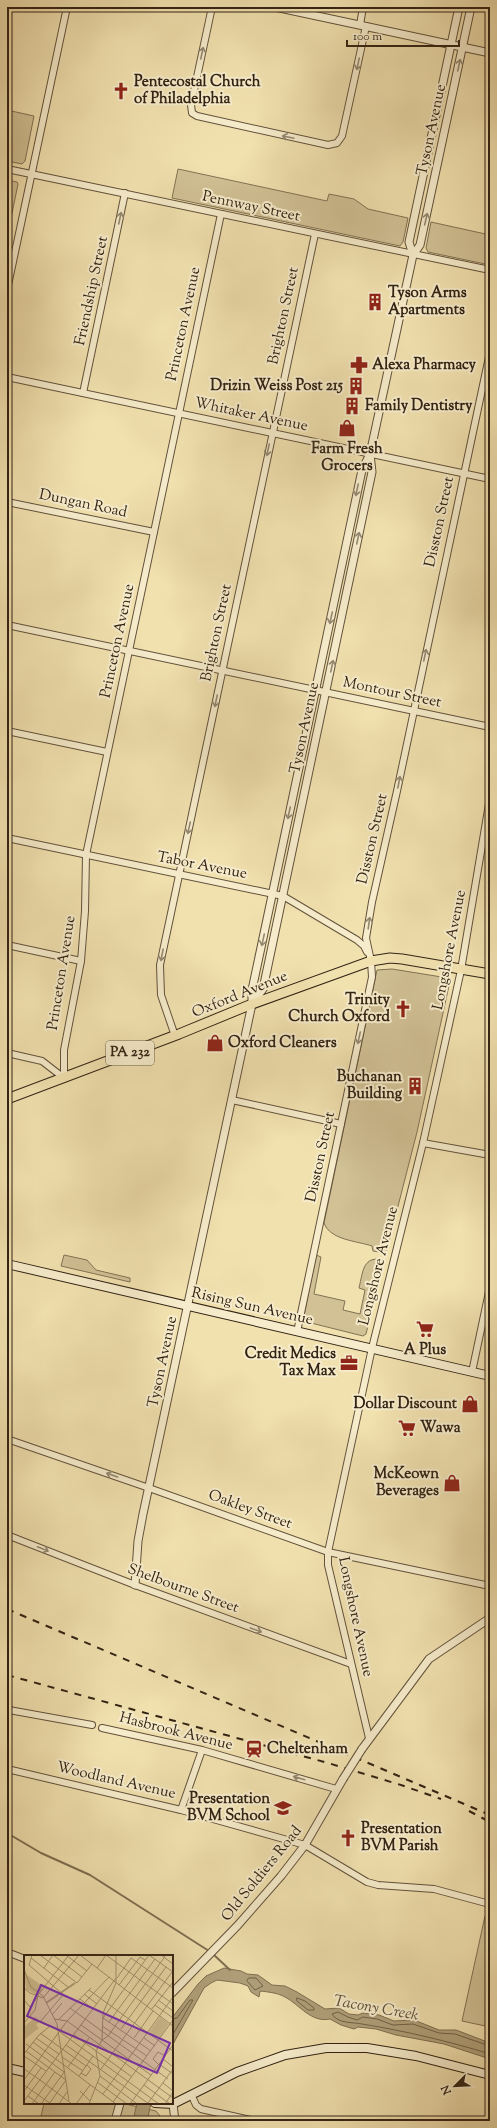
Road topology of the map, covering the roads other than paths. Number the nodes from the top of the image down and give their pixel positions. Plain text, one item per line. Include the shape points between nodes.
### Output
1 (67, 7) edge
2 (212, 7) edge
3 (276, 7) edge
4 (363, 7) edge
5 (459, 7) edge
6 (471, 7) edge
7 (363, 26) junction
8 (451, 45) junction
9 (462, 48) junction
10 (490, 53) edge
11 (429, 152) junction
12 (440, 154) junction
13 (7, 169) edge
14 (32, 174) junction
15 (125, 193) junction
16 (221, 214) junction
17 (315, 234) junction
18 (413, 255) junction
19 (490, 270) edge
20 (7, 290) edge
21 (490, 352) edge
22 (7, 377) edge
23 (83, 394) junction
24 (179, 414) junction
25 (272, 433) junction
26 (370, 454) junction
27 (464, 474) junction
28 (490, 479) edge
29 (7, 502) edge
30 (154, 532) junction
31 (340, 573) junction
32 (350, 575) junction
33 (7, 625) edge
34 (128, 651) junction
35 (223, 671) junction
36 (316, 690) junction
37 (326, 693) junction
38 (413, 711) junction
39 (490, 727) edge
40 (7, 731) edge
41 (107, 752) junction
42 (294, 792) junction
43 (304, 794) junction
44 (490, 798) edge
45 (7, 838) edge
46 (86, 855) junction
47 (179, 874) junction
48 (272, 893) junction
49 (283, 896) junction
50 (7, 945) edge
51 (81, 960) junction
52 (371, 961) junction
53 (461, 970) junction
54 (490, 974) edge
55 (252, 1004) junction
56 (175, 1036) junction
57 (7, 1053) edge
58 (64, 1078) junction
59 (7, 1099) edge
60 (232, 1100) junction
61 (341, 1124) junction
62 (423, 1143) junction
63 (490, 1155) edge
64 (7, 1264) edge
65 (490, 1287) edge
66 (188, 1307) junction
67 (297, 1332) junction
68 (372, 1348) junction
69 (472, 1372) junction
70 (490, 1376) edge
71 (7, 1439) edge
72 (149, 1488) junction
73 (7, 1535) edge
74 (328, 1552) junction
75 (135, 1585) junction
76 (490, 1586) edge
77 (490, 1618) edge
78 (351, 1664) junction
79 (7, 1701) edge
80 (9, 1710) junction
81 (7, 1720) edge
82 (92, 1725) dead end
83 (102, 1728) dead end
84 (369, 1738) junction
85 (202, 1750) junction
86 (7, 1769) edge
87 (336, 1789) junction
88 (181, 1810) junction
89 (305, 1845) junction
90 (490, 1906) edge
91 (7, 1952) edge
92 (24, 1959) edge
93 (173, 1992) edge
94 (7, 2068) edge
95 (24, 2072) edge
96 (490, 2075) edge
97 (192, 2096) junction
98 (173, 2101) edge
99 (120, 2104) edge
100 (172, 2104) edge
101 (116, 2121) edge
102 (175, 2121) edge
103 (255, 2121) edge

1 - 14 street
7 -> 2 street via 342,136 337,144 326,144 197,116 191,110
3 - 7 street
4 - 7 street
5 - 8 street, Tyson Avenue
6 - 9 street, Tyson Avenue
7 - 8 street
8 - 9 street
8 - 11 street, Tyson Avenue
9 - 10 street
12 -> 9 street, Tyson Avenue
11 - 12 street
11 - 18 street, Tyson Avenue via 410,242
18 -> 12 street, Tyson Avenue via 420,244
13 - 14 street, Pennway Street
14 - 15 street, Pennway Street
14 - 20 street
15 - 16 street, Pennway Street
23 -> 15 street, Friendship Street
16 - 17 street, Pennway Street
16 - 24 street, Princeton Avenue
17 - 18 street, Pennway Street
17 - 25 street, Brighton Street
18 - 19 street, Pennway Street
18 - 26 street, Tyson Avenue
21 - 27 street, Disston Street
22 - 23 street, Whitaker Avenue
23 - 24 street, Whitaker Avenue
24 - 25 street, Whitaker Avenue
24 - 30 street, Princeton Avenue
25 - 26 street, Whitaker Avenue
25 -> 35 street, Brighton Street
26 - 27 street, Whitaker Avenue
26 -> 31 street, Tyson Avenue via 362,470
32 -> 26 street, Tyson Avenue via 372,472
27 - 28 street, Whitaker Avenue
38 -> 27 street, Disston Street
29 - 30 street, Dungan Road
30 - 34 street, Princeton Avenue
31 - 32 street
31 -> 36 street, Tyson Avenue
37 -> 32 street, Tyson Avenue
33 - 34 street, Montour Street
34 - 35 street, Montour Street
34 - 41 street, Princeton Avenue
35 - 36 street, Montour Street
35 -> 47 street, Brighton Street
36 - 37 street, Montour Street
36 - 42 street, Tyson Avenue
37 - 38 street, Montour Street
37 - 43 street, Tyson Avenue
38 - 39 street, Montour Street
52 -> 38 street, Disston Street via 366,938
40 - 41 street
41 - 46 street, Princeton Avenue
42 - 43 street
42 -> 48 street, Tyson Avenue
43 - 49 street, Tyson Avenue
44 - 53 street, Longshore Avenue
45 - 46 street, Tabor Avenue
46 - 47 street, Tabor Avenue
46 - 51 street, Princeton Avenue
47 - 48 street, Tabor Avenue
47 -> 56 street, Brighton Street via 160,965 159,987
48 - 49 street, Tabor Avenue
48 -> 55 street, Tyson Avenue via 252,990
49 - 52 street, Tabor Avenue via 357,940 364,946
49 - 55 street, Tyson Avenue via 263,989
50 - 51 street
51 - 58 street, Princeton Avenue via 64,1050
52 - 53 main road, Oxford Avenue / PA 232 via 390,958
52 - 55 main road, Oxford Avenue / PA 232
52 -> 61 street, Disston Street via 372,977
53 - 54 main road, Oxford Avenue / PA 232
53 - 62 street, Longshore Avenue
55 - 56 main road, Oxford Avenue / PA 232
55 - 60 street, Tyson Avenue
56 - 58 main road, Oxford Avenue / PA 232
57 - 58 street via 42,1062
58 - 59 main road, Oxford Avenue / PA 232
60 - 61 street
60 - 66 street, Tyson Avenue
61 - 67 street, Disston Street
62 - 63 street
62 - 68 street, Longshore Avenue
64 - 66 main road, Rising Sun Avenue
65 - 69 street
66 - 67 main road, Rising Sun Avenue
66 - 72 street, Tyson Avenue
67 - 68 main road, Rising Sun Avenue
68 - 69 main road, Rising Sun Avenue
68 - 74 street, Longshore Avenue
69 - 70 main road, Rising Sun Avenue
72 -> 71 street, Oakley Street
72 - 74 street, Oakley Street
72 - 75 street, Tyson Avenue via 138,1541
73 -> 75 street, Shelbourne Street
74 - 76 street, Oakley Street
74 - 78 street, Longshore Avenue via 328,1565
75 -> 78 street, Shelbourne Street
77 - 84 street, Old Soldiers Road via 429,1659
78 - 84 street, Longshore Avenue
79 - 80 street
80 - 81 street
80 - 82 street
83 - 85 street, Hasbrook Avenue
84 - 87 street, Old Soldiers Road, bridge
87 -> 85 street, Hasbrook Avenue
85 - 88 street
86 - 88 street, Woodland Avenue
87 - 89 street, Old Soldiers Road
88 - 89 street, Woodland Avenue
89 - 90 street, Woodland Avenue via 368,1882 434,1889
89 - 93 street, Old Soldiers Road via 219,1946
91 - 92 street
94 - 95 main road
96 - 97 main road via 416,2056 367,2048 326,2048 285,2055 237,2072
97 - 98 main road
97 - 103 street via 201,2109
99 - 101 street
100 - 102 street

